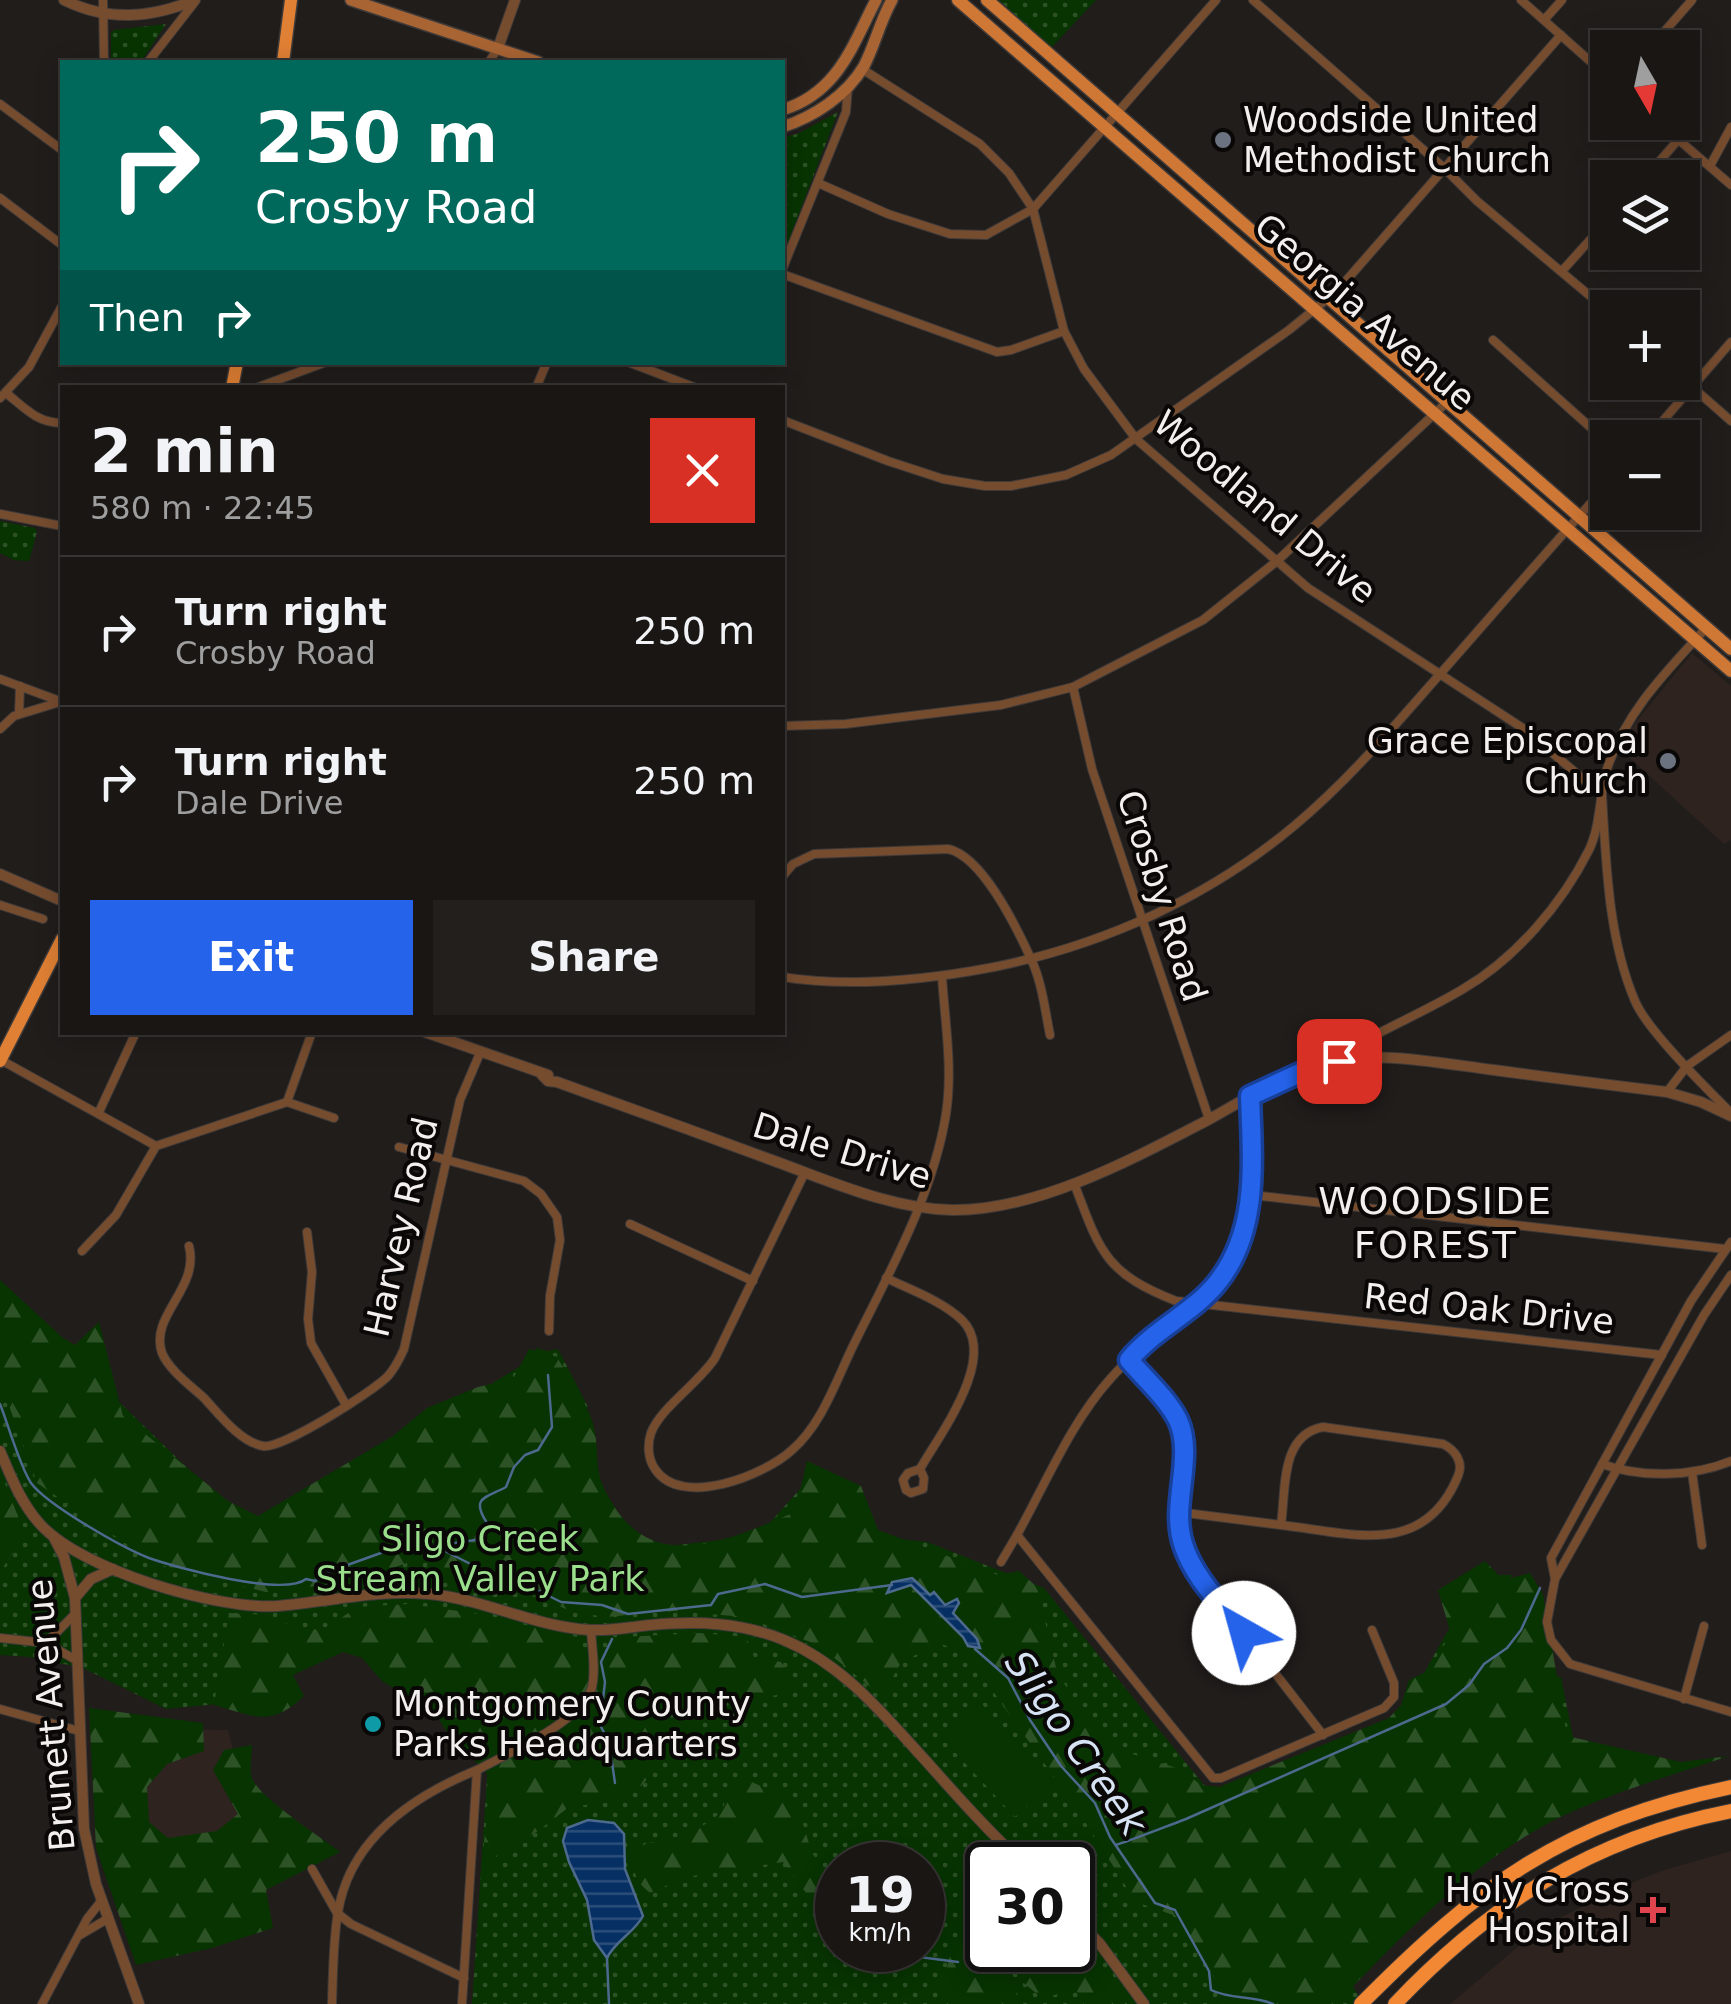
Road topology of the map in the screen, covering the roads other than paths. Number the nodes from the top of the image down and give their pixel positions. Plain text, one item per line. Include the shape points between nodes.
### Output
1 (64, 0) edge
2 (103, 0) edge
3 (196, 0) edge
4 (291, 0) edge
5 (351, 0) edge
6 (514, 0) edge
7 (876, 0) edge
8 (892, 0) edge
9 (958, 0) edge
10 (987, 0) edge
11 (1216, 0) edge
12 (1253, 0) edge
13 (1522, 0) edge
14 (1562, 0) edge
15 (1692, 0) edge
16 (103, 14) junction
17 (1544, 20) junction
18 (1666, 30) edge
19 (1561, 35) junction
20 (498, 48) junction
21 (104, 60) edge
22 (150, 60) edge
23 (283, 60) edge
24 (489, 60) edge
25 (532, 60) edge
26 (1590, 61) edge
27 (862, 69) junction
28 (848, 86) junction
29 (0, 104) edge
30 (785, 109) edge
31 (1116, 114) junction
32 (785, 126) edge
33 (1731, 127) edge
34 (1105, 129) junction
35 (1678, 140) joint
36 (60, 149) edge
37 (1661, 160) edge
38 (1710, 166) junction
39 (1443, 167) junction
40 (818, 183) junction
41 (1731, 185) edge
42 (0, 198) edge
43 (1032, 209) junction
44 (1590, 240) edge
45 (60, 243) edge
46 (785, 265) edge
47 (1562, 272) junction
48 (785, 273) edge
49 (1590, 296) edge
50 (1328, 298) junction
51 (60, 310) edge
52 (1316, 310) junction
53 (1064, 331) junction
54 (1493, 340) dead end
55 (1731, 342) edge
56 (318, 365) edge
57 (636, 365) edge
58 (1700, 377) edge
59 (264, 385) edge
60 (688, 385) edge
61 (1700, 393) edge
62 (3, 396) edge
63 (1680, 400) edge
64 (1442, 407) junction
65 (1663, 420) edge
66 (785, 421) edge
67 (1731, 421) edge
68 (60, 424) edge
69 (1590, 427) edge
70 (1136, 439) junction
71 (1590, 504) edge
72 (0, 514) edge
73 (1579, 516) junction
74 (60, 526) edge
75 (1568, 530) junction
76 (1277, 562) junction
77 (1706, 627) junction
78 (1696, 639) junction
79 (1731, 649) edge
80 (1731, 671) edge
81 (1439, 676) junction
82 (0, 680) edge
83 (20, 686) junction
84 (1072, 687) junction
85 (60, 702) edge
86 (60, 702) edge
87 (18, 714) junction
88 (785, 726) edge
89 (0, 729) edge
90 (1602, 795) junction
91 (0, 874) edge
92 (785, 874) edge
93 (60, 900) edge
94 (0, 905) edge
95 (43, 920) dead end
96 (1142, 922) junction
97 (60, 943) edge
98 (1032, 959) junction
99 (785, 977) edge
100 (942, 977) junction
101 (1731, 1034) edge
102 (135, 1035) edge
103 (311, 1035) edge
104 (432, 1035) edge
105 (1050, 1035) dead end
106 (480, 1053) junction
107 (0, 1060) edge
108 (1351, 1060) junction
109 (1687, 1066) junction
110 (1667, 1092) junction
111 (1250, 1096) junction
112 (287, 1102) junction
113 (99, 1112) junction
114 (1731, 1115) edge
115 (334, 1118) dead end
116 (1209, 1119) junction
117 (156, 1146) junction
118 (400, 1147) dead end
119 (446, 1160) junction
120 (804, 1172) junction
121 (1074, 1183) junction
122 (1252, 1195) junction
123 (917, 1206) junction
124 (630, 1224) dead end
125 (307, 1232) dead end
126 (1728, 1245) edge
127 (189, 1246) dead end
128 (82, 1252) dead end
129 (1731, 1275) edge
130 (886, 1278) junction
131 (754, 1281) junction
132 (1194, 1303) junction
133 (549, 1331) dead end
134 (1662, 1355) junction
135 (1129, 1360) junction
136 (346, 1405) junction
137 (0, 1451) edge
138 (1731, 1461) edge
139 (1602, 1464) junction
140 (920, 1469) dead end
141 (1618, 1470) junction
142 (1692, 1472) junction
143 (1178, 1512) junction
144 (1281, 1525) junction
145 (52, 1535) junction
146 (1017, 1535) junction
147 (1702, 1545) dead end
148 (1001, 1562) dead end
149 (113, 1569) junction
150 (1555, 1579) junction
151 (75, 1598) junction
152 (74, 1615) junction
153 (1704, 1626) dead end
154 (591, 1630) junction
155 (1372, 1630) dead end
156 (0, 1638) edge
157 (46, 1643) junction
158 (76, 1660) junction
159 (1684, 1699) junction
160 (0, 1709) edge
161 (1731, 1712) edge
162 (79, 1731) junction
163 (1323, 1735) junction
164 (477, 1770) junction
165 (1731, 1787) edge
166 (1731, 1811) edge
167 (1004, 1842) edge
168 (312, 1869) dead end
169 (102, 1900) junction
170 (337, 1913) junction
171 (108, 1918) junction
172 (76, 1938) junction
173 (1095, 1939) edge
174 (464, 1978) junction
175 (42, 2004) edge
176 (139, 2004) edge
177 (332, 2004) edge
178 (462, 2004) edge
179 (1144, 2004) edge
180 (1361, 2004) edge
181 (1395, 2004) edge

1 - 16 street
2 - 16 street
3 - 16 street via 157,13
3 - 22 street
4 - 23 highway
5 - 20 main road
6 - 20 street
7 - 30 main road via 839,72 814,95
8 - 27 main road
9 - 34 main road, Georgia Avenue
10 - 31 main road, Georgia Avenue
11 - 31 street
12 - 39 street
13 - 17 street
14 - 17 street
15 - 18 street
16 - 21 street
17 - 19 street
19 - 26 street
19 - 39 street
20 - 24 street
20 - 25 main road
27 - 28 main road
27 - 43 street, Woodland Drive via 980,144
28 - 32 main road
28 - 40 street via 846,112
29 - 36 street
31 - 34 street
31 - 50 main road, Georgia Avenue
33 - 38 street
34 - 43 street
34 - 52 main road, Georgia Avenue
35 - 37 street
35 - 38 street
38 - 41 street
39 - 47 street
39 - 50 street
40 - 43 street via 950,234 986,235
40 - 46 street
42 - 45 street
43 - 53 street, Woodland Drive
44 - 47 street
47 - 49 street
48 - 53 street via 997,352
50 - 52 street
50 - 64 main road, Georgia Avenue
51 - 62 street
52 - 64 main road, Georgia Avenue
52 - 70 street
53 - 70 street, Woodland Drive
54 - 69 street
55 - 58 street
56 - 59 street
57 - 60 street
61 - 67 street
62 - 68 street
63 - 65 street
64 - 73 main road, Georgia Avenue
64 - 75 main road, Georgia Avenue
64 - 76 street
66 - 70 street via 943,479 986,486 1066,475
70 - 76 street, Woodland Drive
71 - 73 street
72 - 74 street
73 - 75 street
73 - 77 main road, Georgia Avenue
75 - 78 main road, Georgia Avenue
75 - 81 street
76 - 81 street, Woodland Drive
76 - 84 street via 1203,620
77 - 78 street
77 - 79 main road, Georgia Avenue
78 - 80 main road, Georgia Avenue
78 - 90 street via 1631,717
81 - 90 street, Woodland Drive via 1536,738
81 - 96 street via 1346,781 1292,828
82 - 83 street
83 - 85 street
83 - 87 street
84 - 88 street via 1001,705
84 - 96 street, Crosby Road
86 - 87 street
87 - 89 street
90 - 108 street via 1588,852 1524,940 1465,988 1355,1046
90 - 109 street via 1623,967 1635,1003
91 - 93 street
92 - 98 street via 814,854 960,851 980,870
94 - 95 street
96 - 98 street
96 - 116 street, Crosby Road
97 - 107 highway
98 - 100 street
98 - 105 street
99 - 100 street
100 - 123 street via 946,1109
101 - 109 street
102 - 113 street
103 - 112 street
104 - 106 street, Dale Drive
106 - 119 street, Harvey Road
106 - 120 street, Dale Drive
107 - 113 street
108 - 110 street, Dale Drive via 1443,1064
108 - 111 street, Dale Drive via 1315,1066
109 - 110 street
109 - 114 street
110 - 114 street, Dale Drive
111 - 116 street, Dale Drive
111 - 122 street
112 - 115 street
112 - 117 street
113 - 117 street
116 - 121 street, Dale Drive
117 - 128 street via 116,1215
118 - 119 street
119 - 133 street via 524,1181 557,1218
119 - 136 street, Harvey Road via 404,1349 388,1376
120 - 123 street, Dale Drive
120 - 131 street
121 - 123 street, Dale Drive via 1008,1206
121 - 132 street, Red Oak Drive via 1097,1241 1117,1269 1144,1288
122 - 126 street
122 - 132 street via 1234,1254 1216,1284
123 - 130 street
124 - 131 street
125 - 136 street via 310,1342
126 - 134 street
127 - 136 street, Harvey Road via 193,1263 160,1335 164,1358 181,1376 245,1438 262,1446 285,1443
129 - 141 street
130 - 131 street via 824,1407 792,1450 734,1482 673,1485 658,1474 650,1436 706,1373
130 - 140 street via 965,1322 975,1352 968,1384
132 - 134 street, Red Oak Drive
132 - 135 street
134 - 139 street
135 - 143 street via 1180,1423
135 - 146 street via 1084,1415
137 - 145 street via 16,1490
138 - 142 street
139 - 141 street
139 - 150 street via 1551,1558
141 - 142 street
141 - 150 street
142 - 147 street
143 - 144 street
143 - 163 street via 1183,1546 1196,1571
144 - 144 street via 1401,1534 1433,1515 1458,1476 1458,1458 1443,1444 1309,1430 1290,1452
145 - 149 street
145 - 151 street, Brunett Avenue
146 - 148 street
146 - 163 street via 1213,1778
149 - 151 street via 90,1579
149 - 154 street via 240,1604 426,1593
150 - 159 street via 1547,1622 1561,1656 1584,1670
151 - 152 street, Brunett Avenue
152 - 157 street
152 - 158 street, Brunett Avenue
153 - 159 street
154 - 164 street via 592,1688 583,1704
154 - 167 street via 710,1622 783,1639 817,1656 875,1704
155 - 163 street via 1394,1697
156 - 157 street
157 - 158 street
158 - 162 street, Brunett Avenue
159 - 161 street
160 - 162 street
162 - 169 street, Brunett Avenue via 84,1829
164 - 170 street via 386,1824 356,1861
164 - 174 street
165 - 180 highway via 1662,1803 1548,1850 1473,1899
166 - 181 highway via 1629,1839 1559,1871 1487,1918
168 - 170 street
169 - 171 street, Brunett Avenue
169 - 172 street
170 - 174 street
170 - 177 street
171 - 172 street
171 - 176 street, Brunett Avenue
172 - 175 street
173 - 179 street
174 - 178 street

